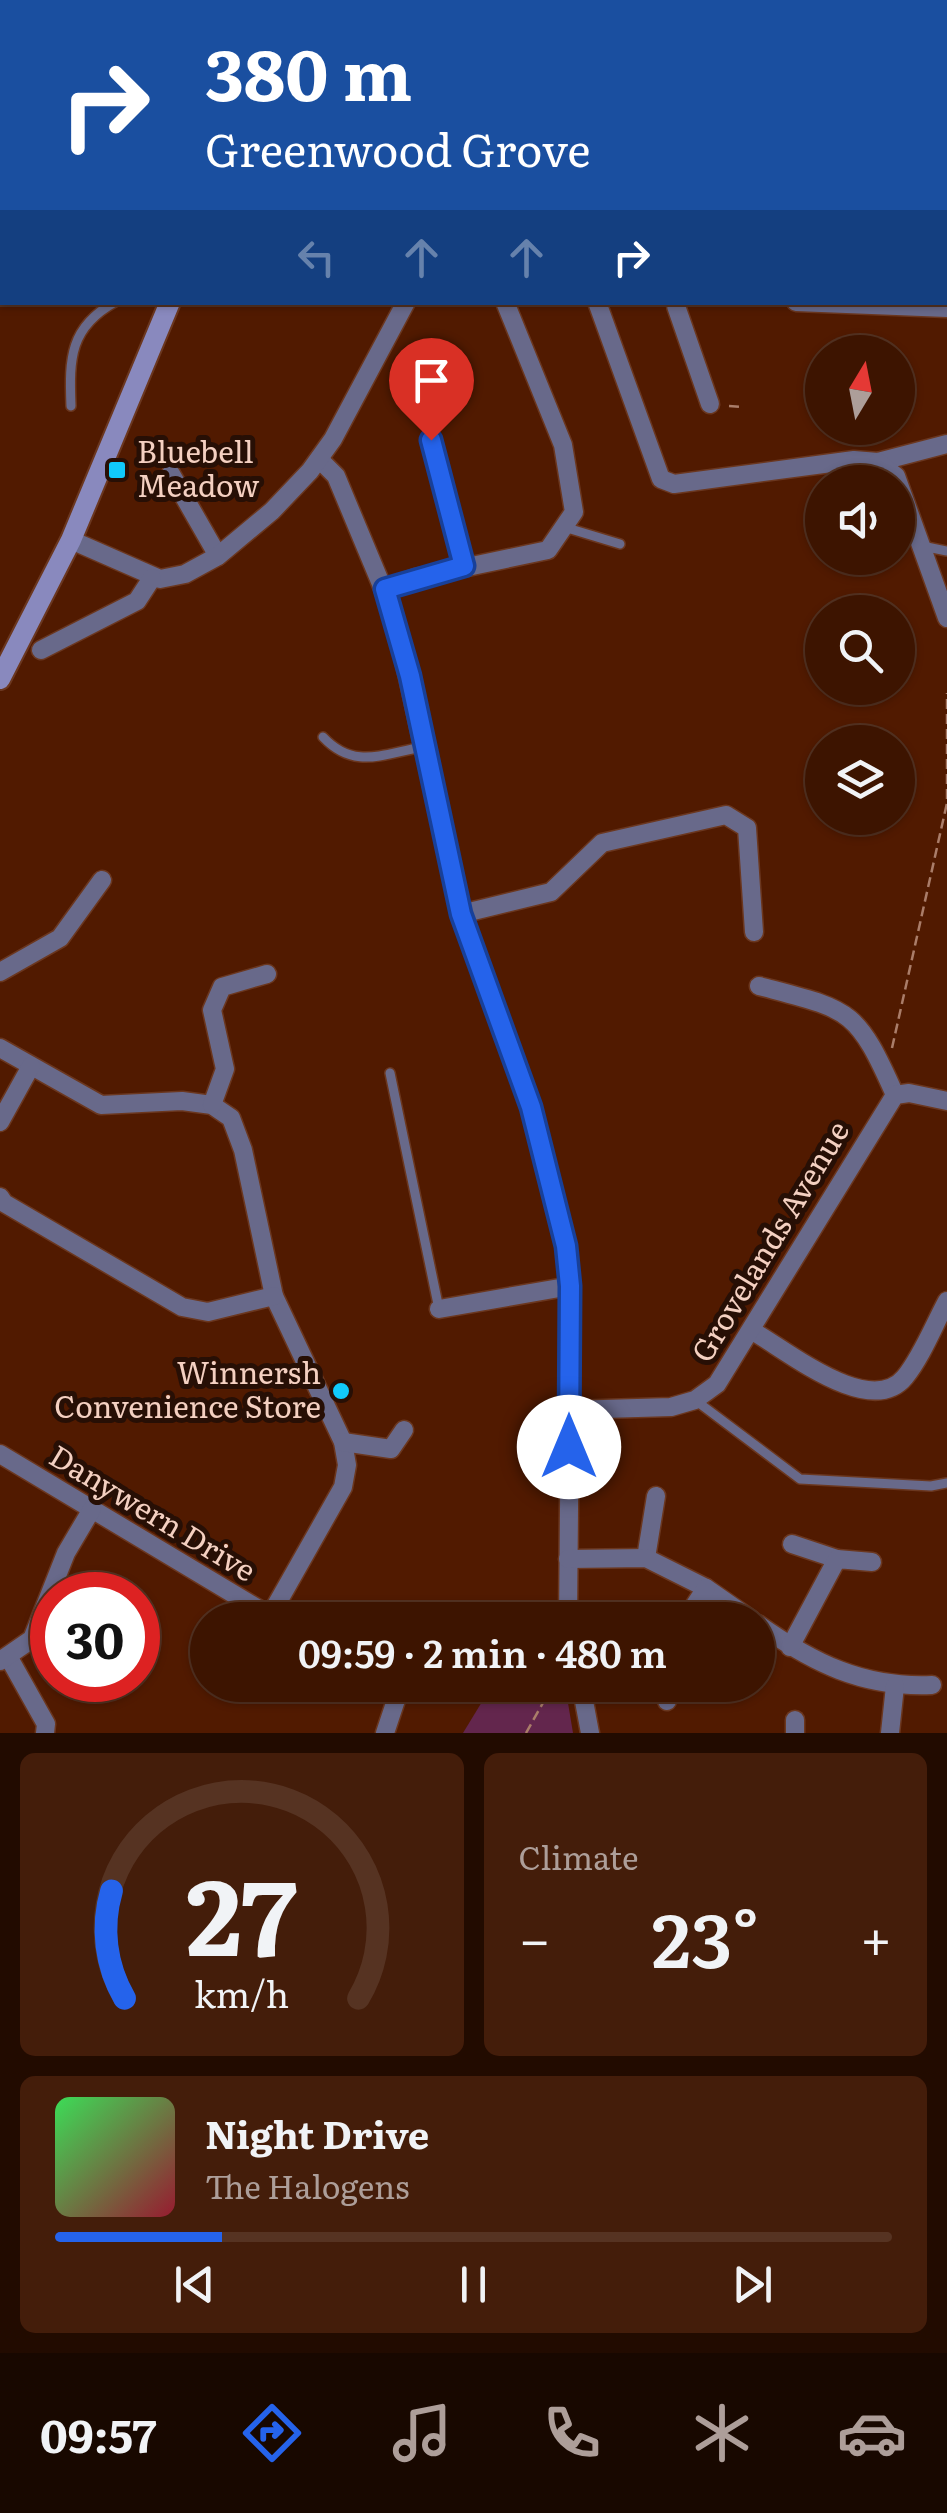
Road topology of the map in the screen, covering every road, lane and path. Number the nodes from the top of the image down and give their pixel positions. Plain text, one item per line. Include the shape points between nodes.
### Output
1 (110, 305) edge
2 (169, 305) edge
3 (404, 305) edge
4 (505, 305) edge
5 (598, 305) edge
6 (681, 305) edge
7 (824, 305) edge
8 (947, 308) edge
9 (710, 404) dead end
10 (71, 406) dead end
11 (431, 440) dead end
12 (947, 444) edge
13 (319, 459) junction
14 (878, 462) junction
15 (171, 474) dead end
16 (564, 527) junction
17 (71, 540) junction
18 (620, 544) dead end
19 (920, 546) junction
20 (947, 551) edge
21 (218, 556) junction
22 (464, 566) junction
23 (152, 578) junction
24 (385, 589) junction
25 (947, 618) edge
26 (41, 650) dead end
27 (1, 674) edge
28 (947, 693) edge
29 (323, 736) dead end
30 (423, 747) junction
31 (102, 880) dead end
32 (461, 914) junction
33 (754, 932) dead end
34 (0, 972) edge
35 (267, 974) dead end
36 (759, 986) dead end
37 (0, 1048) edge
38 (31, 1066) junction
39 (390, 1073) dead end
40 (886, 1074) junction
41 (896, 1096) junction
42 (947, 1102) edge
43 (212, 1105) junction
44 (0, 1122) edge
45 (0, 1196) edge
46 (570, 1286) junction
47 (274, 1296) junction
48 (439, 1309) joint
49 (945, 1311) edge
50 (754, 1332) junction
51 (694, 1400) junction
52 (570, 1410) junction
53 (404, 1430) dead end
54 (343, 1442) junction
55 (0, 1454) edge
56 (947, 1483) edge
57 (656, 1496) dead end
58 (92, 1509) junction
59 (792, 1544) dead end
60 (646, 1558) junction
61 (568, 1559) junction
62 (837, 1559) junction
63 (872, 1562) dead end
64 (706, 1588) junction
65 (247, 1602) edge
66 (282, 1602) edge
67 (568, 1602) edge
68 (697, 1602) edge
69 (726, 1602) edge
70 (775, 1636) edge
71 (790, 1647) junction
72 (4, 1660) edge
73 (932, 1684) dead end
74 (896, 1686) junction
75 (396, 1702) edge
76 (543, 1702) edge
77 (584, 1702) edge
78 (45, 1733) edge
79 (385, 1733) edge
80 (526, 1733) edge
81 (590, 1733) edge
82 (890, 1733) edge

1 - 10 lane via 78,336
2 - 17 main road
3 - 13 street
4 - 16 street via 564,445 574,512
5 - 14 street via 661,479 674,484
6 - 9 street
7 - 8 street via 925,316
11 - 22 street
12 - 14 street
13 - 21 street
13 - 24 street via 336,476
14 - 19 street via 896,476
15 - 21 street
16 - 18 lane
16 - 22 street via 548,550
17 - 23 street
17 - 27 main road
19 - 20 lane
19 - 25 street
21 - 23 street via 177,577
22 - 24 street
23 - 26 street via 137,601
24 - 30 street
28 - 40 path via 947,803
29 - 30 lane via 355,759
30 - 32 street
31 - 34 street via 60,938
32 - 33 street via 552,892 602,843 726,815 747,828
32 - 46 street via 531,1107
35 - 43 street via 222,987 212,1010 225,1069
36 - 40 street via 840,1007 867,1037
37 - 38 street
38 - 43 street via 101,1105
38 - 44 street
39 - 48 lane
40 - 41 street
41 - 42 street
41 - 50 street, Grovelands Avenue
43 - 47 street via 230,1118 243,1150
45 - 47 street via 182,1307 208,1312
46 - 48 street
46 - 52 street
47 - 54 street
49 - 50 street via 904,1379 883,1392 857,1392
50 - 51 street, Grovelands Avenue via 717,1384
51 - 52 street, Grovelands Avenue via 671,1407
51 - 56 lane via 800,1479
52 - 61 street
53 - 54 street via 392,1450
54 - 66 street via 343,1487
55 - 58 street, Danywern Drive
57 - 60 street
58 - 65 street, Danywern Drive
58 - 72 street via 66,1553 32,1640
59 - 62 street
60 - 61 street
60 - 64 street
61 - 67 street
62 - 63 street
62 - 71 street
64 - 68 street
64 - 69 street
70 - 71 street
71 - 74 street via 843,1675
72 - 78 street via 46,1724
73 - 74 street
74 - 82 street
75 - 79 street
76 - 80 path
77 - 81 street

